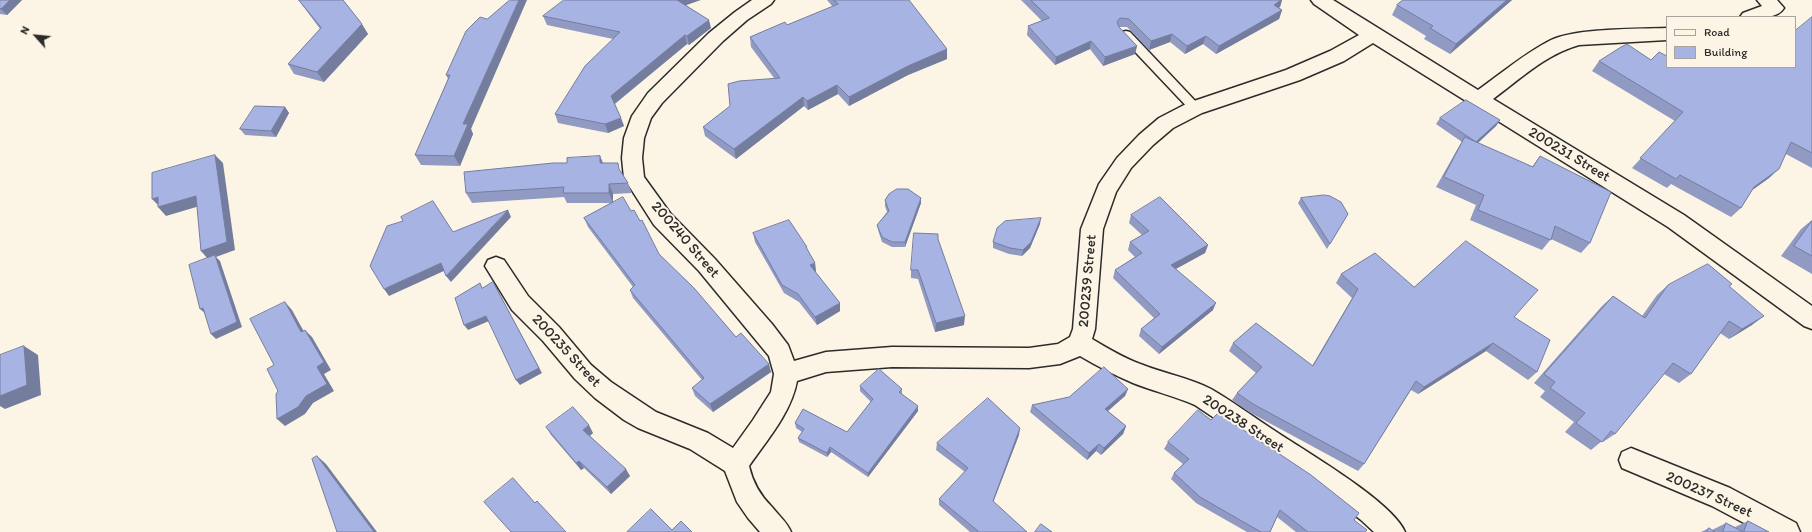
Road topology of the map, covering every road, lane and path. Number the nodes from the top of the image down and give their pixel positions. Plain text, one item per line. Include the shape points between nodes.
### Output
1 (765, 0) edge
2 (1320, 0) edge
3 (1770, 4) edge
4 (1751, 16) edge
5 (1122, 31) edge
6 (1666, 34) edge
7 (1373, 35) junction
8 (1478, 100) junction
9 (1195, 108) junction
10 (496, 266) dead end
11 (1812, 319) edge
12 (1079, 343) junction
13 (786, 374) junction
14 (1630, 460) dead end
15 (736, 464) junction
16 (778, 532) edge
17 (1392, 532) edge
18 (1787, 532) edge

1 - 13 street, 200240 Street via 716,37 655,98 642,116 634,138 632,158 634,178 662,219 707,265 764,331 780,352
2 - 7 street, 200231 Street
3 - 4 street
5 - 9 lane
6 - 8 street via 1579,39 1559,44
7 - 8 street, 200231 Street
7 - 9 street, 200239 Street via 1337,56 1293,75
8 - 11 street, 200231 Street via 1664,214
9 - 12 street, 200239 Street via 1166,123 1146,140 1124,163 1106,190 1092,229 1084,329
10 - 15 street, 200235 Street via 520,303 583,372 603,390 647,420 699,441
12 - 13 street, 200239 Street via 1060,354 1029,358 892,357 842,360
12 - 17 street, 200238 Street via 1112,363 1203,397 1336,486 1370,511
13 - 15 street via 782,395
14 - 18 street, 200237 Street via 1721,497
15 - 16 street via 744,492 756,510

